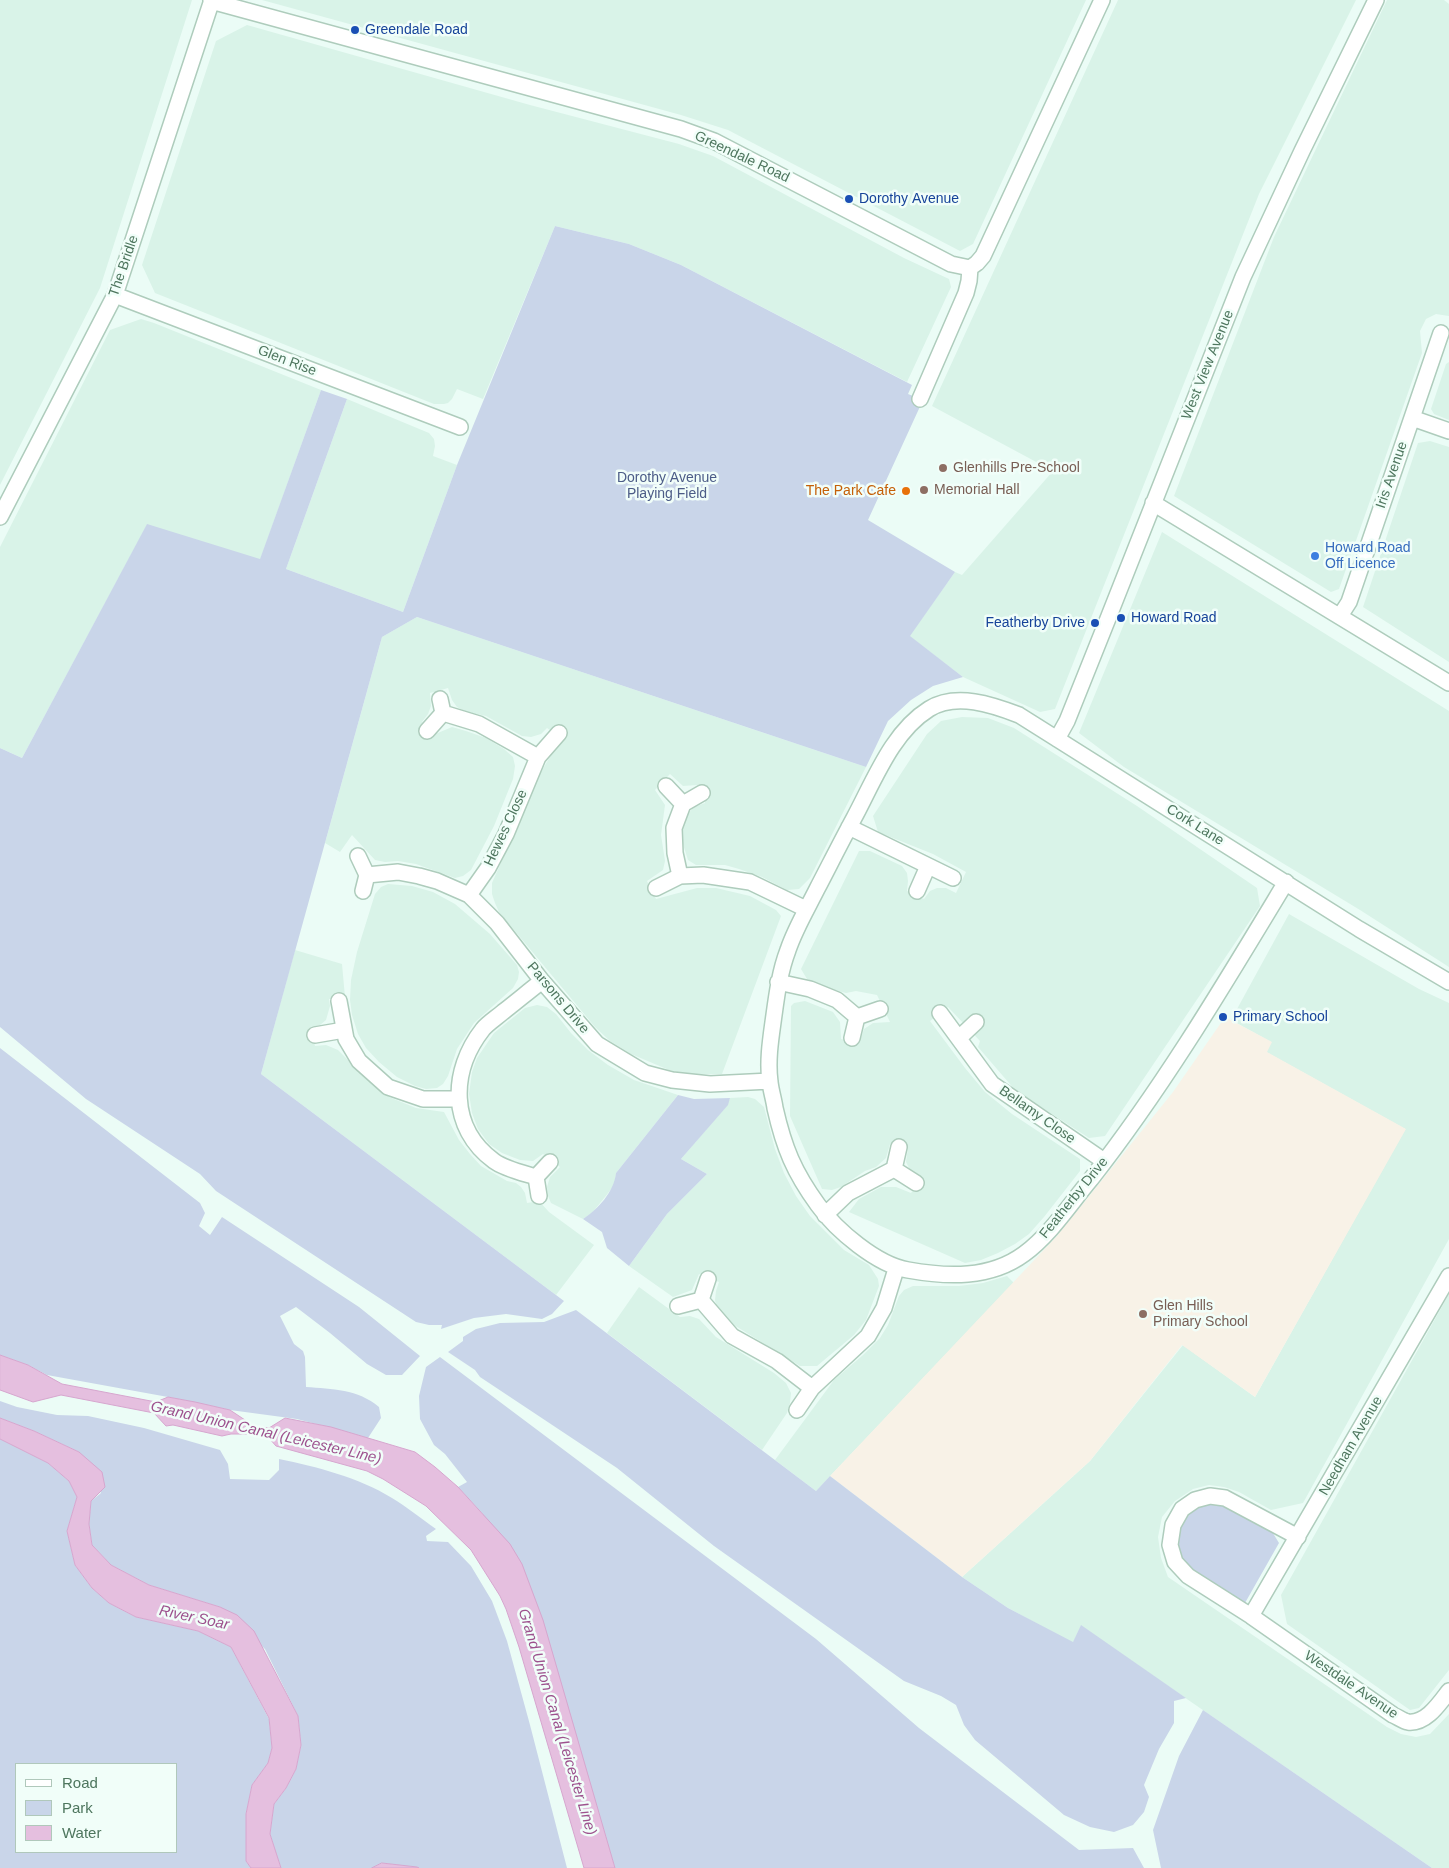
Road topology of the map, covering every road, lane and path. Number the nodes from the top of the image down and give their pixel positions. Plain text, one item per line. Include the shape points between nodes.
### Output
1 (212, 0) edge
2 (1102, 0) edge
3 (1376, 0) edge
4 (970, 268) junction
5 (116, 295) junction
6 (1441, 333) dead end
7 (920, 399) dead end
8 (1412, 418) junction
9 (460, 427) dead end
10 (1449, 431) edge
11 (1153, 503) junction
12 (0, 517) edge
13 (1340, 616) junction
14 (1449, 683) edge
15 (931, 707) joint
16 (427, 731) dead end
17 (559, 734) dead end
18 (1057, 739) junction
19 (538, 757) junction
20 (666, 786) dead end
21 (702, 792) dead end
22 (683, 804) junction
23 (849, 827) junction
24 (358, 856) dead end
25 (928, 866) junction
26 (367, 875) junction
27 (680, 876) junction
28 (953, 878) dead end
29 (1286, 882) junction
30 (656, 888) dead end
31 (363, 891) dead end
32 (916, 891) dead end
33 (469, 895) junction
34 (806, 910) junction
35 (542, 981) junction
36 (778, 982) junction
37 (1449, 982) edge
38 (339, 1001) dead end
39 (880, 1009) dead end
40 (940, 1014) dead end
41 (857, 1017) junction
42 (976, 1022) dead end
43 (344, 1030) junction
44 (315, 1035) dead end
45 (852, 1038) dead end
46 (959, 1038) junction
47 (770, 1081) junction
48 (458, 1099) junction
49 (899, 1147) dead end
50 (1104, 1161) junction
51 (550, 1162) dead end
52 (894, 1169) junction
53 (536, 1177) junction
54 (916, 1183) dead end
55 (539, 1196) dead end
56 (825, 1215) junction
57 (896, 1268) junction
58 (1449, 1276) edge
59 (708, 1279) dead end
60 (701, 1300) junction
61 (678, 1306) dead end
62 (812, 1388) junction
63 (797, 1410) dead end
64 (1298, 1537) junction
65 (1252, 1616) junction
66 (1449, 1691) edge

1 - 4 street, Greendale Road via 681,129 714,141 951,264
1 - 5 street, The Bridle
2 - 4 street via 983,256
3 - 11 street, West View Avenue via 1243,277
4 - 7 street via 966,293
5 - 9 street, Glen Rise
5 - 12 street, The Bridle
6 - 8 street, Iris Avenue
8 - 10 street
8 - 13 street, Iris Avenue via 1349,602
11 - 13 street
11 - 18 street, West View Avenue
13 - 14 street
15 - 18 street, Cork Lane via 951,701 992,705 1019,715
15 - 23 street, Featherby Drive via 906,728 885,759
16 - 19 street via 442,706
17 - 19 street, Hewes Close
18 - 29 street, Cork Lane
19 - 33 street, Hewes Close via 506,834
20 - 22 street
21 - 22 street
22 - 27 street via 674,828
23 - 25 street
23 - 34 street, Featherby Drive
24 - 26 street
25 - 28 street
25 - 32 street
26 - 31 street
26 - 33 street, Parsons Drive via 398,872 419,876
27 - 30 street
27 - 34 street via 703,875 750,882
29 - 37 street, Cork Lane
29 - 50 street, Featherby Drive via 1217,996 1136,1120
33 - 35 street, Parsons Drive via 497,923
34 - 36 street, Featherby Drive via 788,948
35 - 47 street, Parsons Drive via 597,1044 645,1073 710,1084
35 - 48 street via 484,1028 468,1051
36 - 41 street via 810,989 837,1000
36 - 47 street, Featherby Drive
38 - 43 street
39 - 41 street
40 - 46 street, Bellamy Close
41 - 45 street
42 - 46 street
43 - 44 street
43 - 48 street via 359,1061 388,1087 423,1099
46 - 50 street, Bellamy Close via 992,1084
47 - 56 street, Featherby Drive via 782,1140 800,1180
48 - 53 street via 472,1140 495,1161
49 - 52 street
50 - 57 street, Featherby Drive via 1048,1232 1022,1255 969,1275 935,1275
51 - 53 street
52 - 54 street
52 - 56 street via 848,1193
53 - 55 street
56 - 57 street, Featherby Drive via 850,1240
57 - 62 street via 884,1308 868,1336
58 - 64 street, Needham Avenue
59 - 60 street
60 - 61 street
60 - 62 street via 732,1336 777,1361
62 - 63 street
64 - 65 street, Needham Avenue
64 - 65 street, Westdale Avenue via 1225,1498 1210,1496 1195,1500 1182,1509 1173,1525 1170,1545 1175,1562 1188,1576
65 - 66 street, Westdale Avenue via 1407,1722 1420,1721

